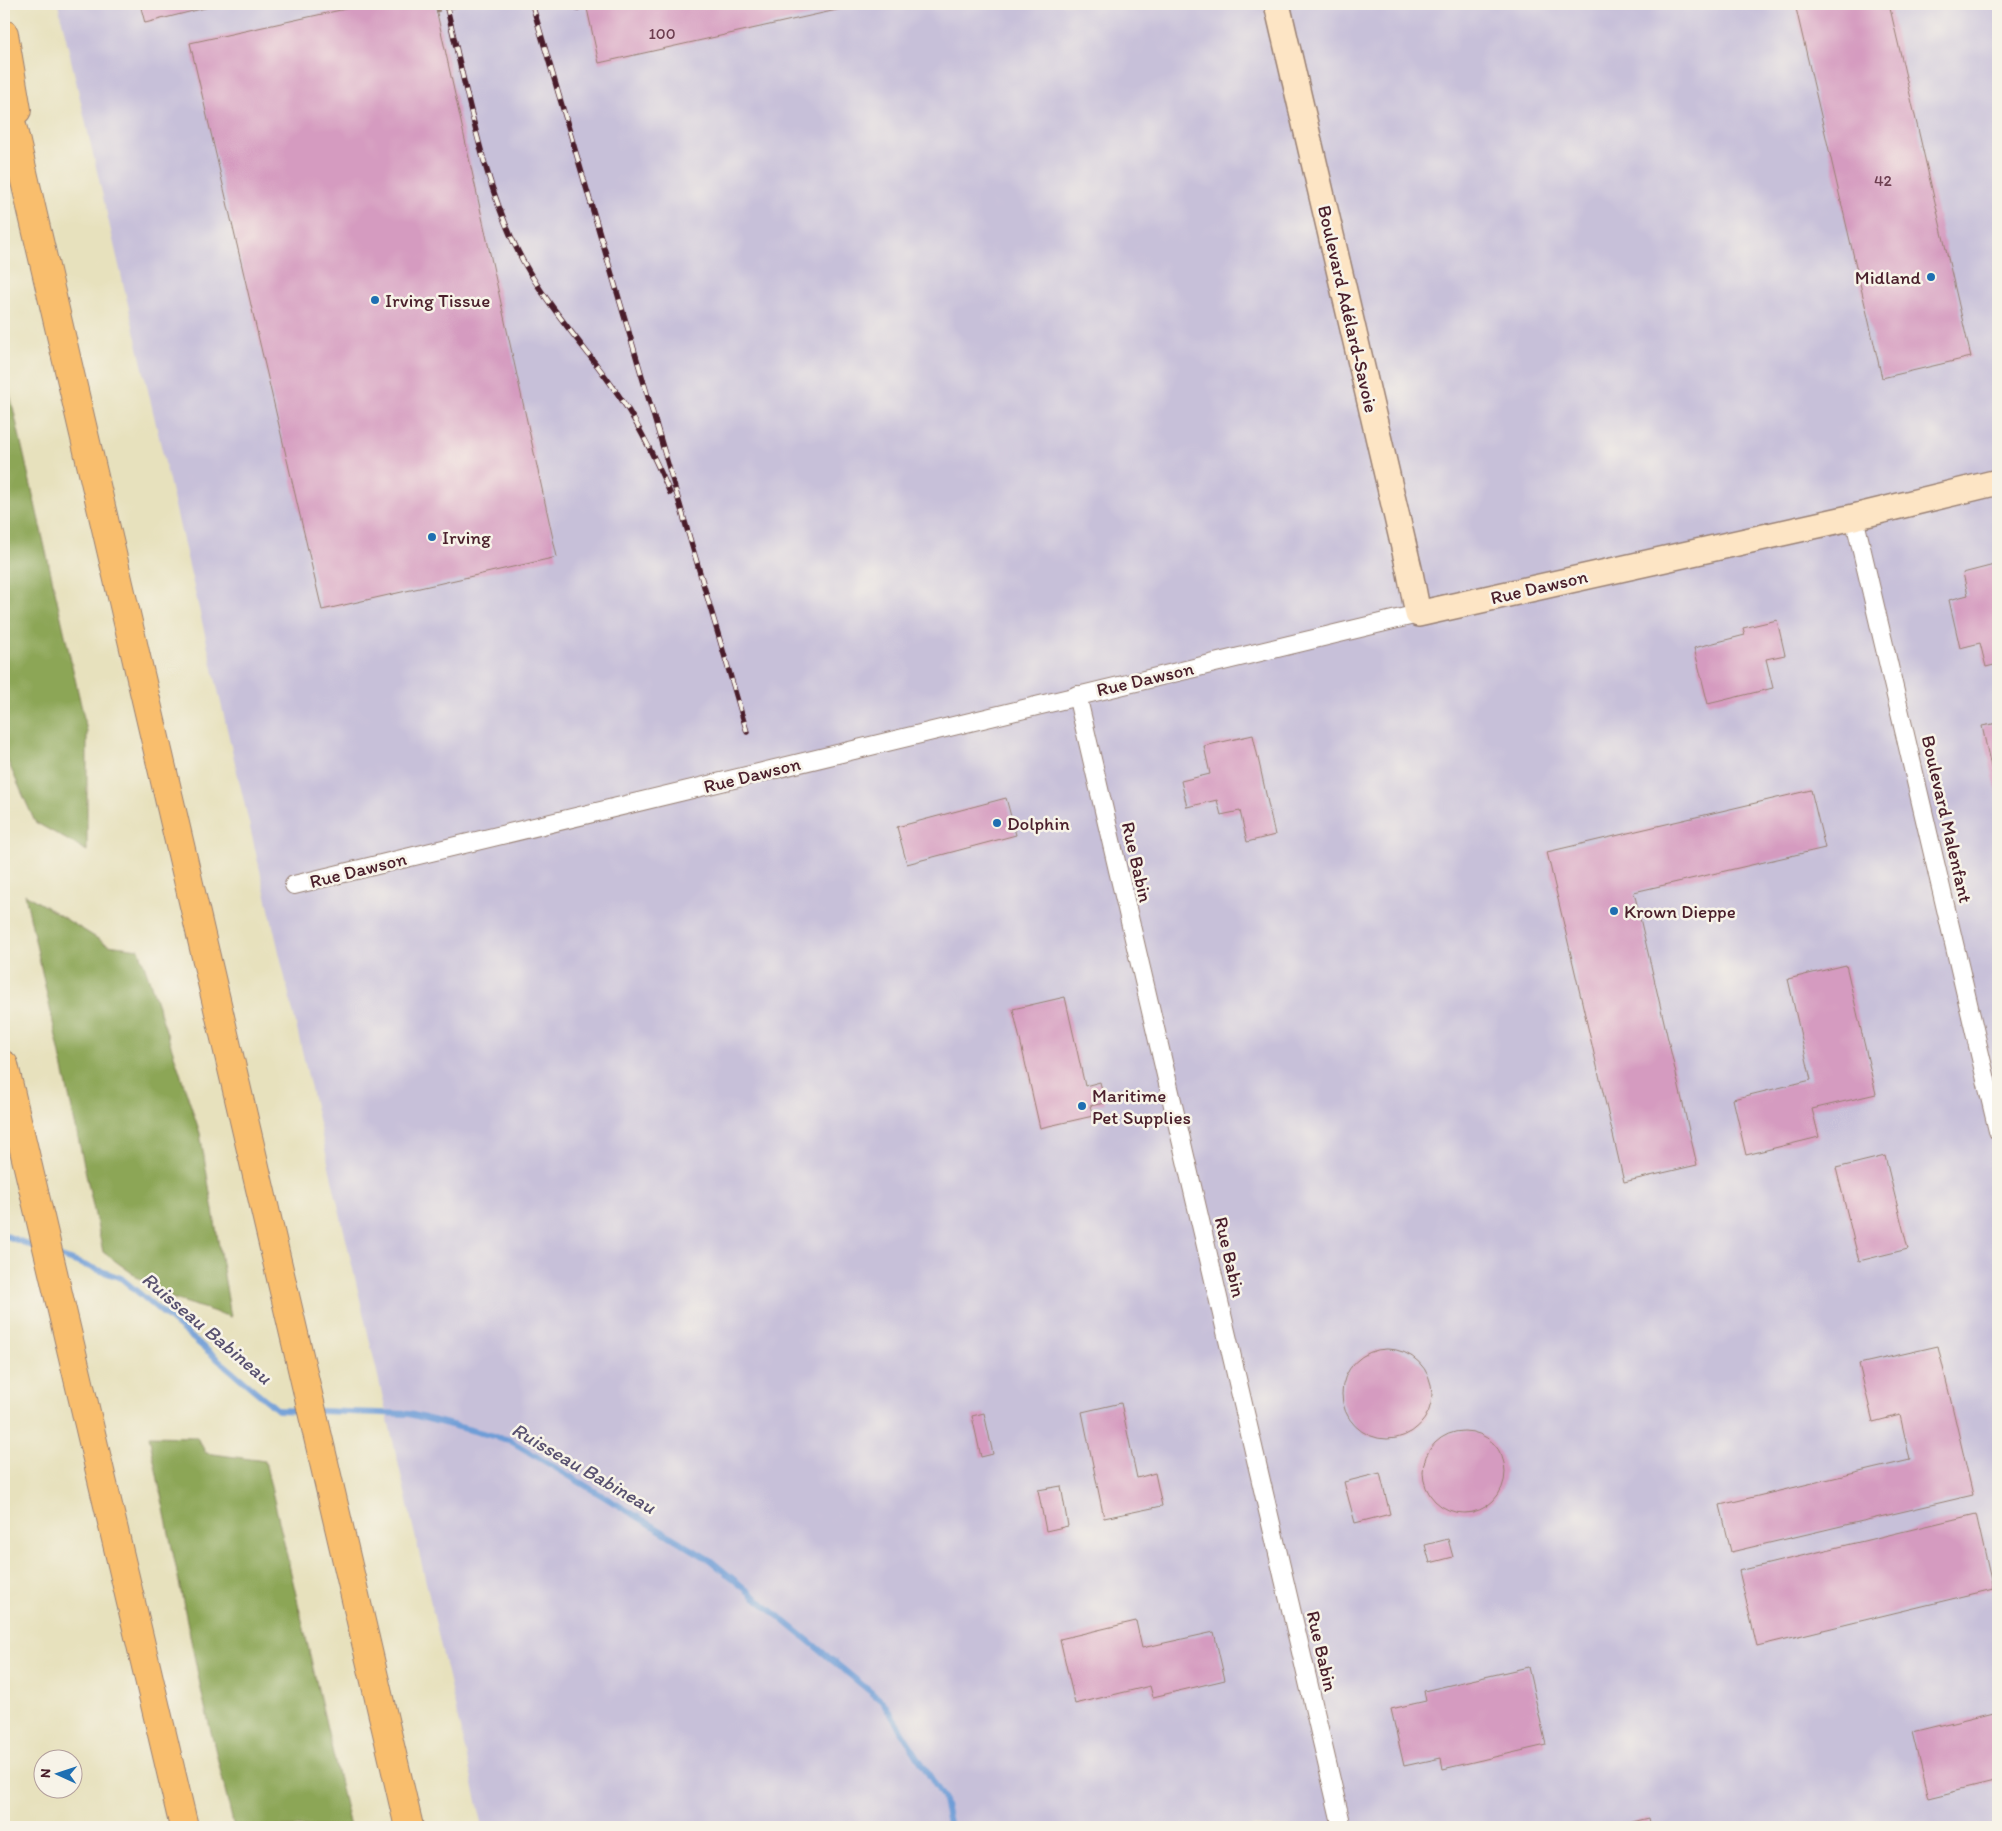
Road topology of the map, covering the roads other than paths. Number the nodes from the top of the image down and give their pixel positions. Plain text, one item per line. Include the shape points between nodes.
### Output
1 (1277, 4) edge
2 (4, 34) edge
3 (4, 91) edge
4 (45, 266) junction
5 (1998, 482) edge
6 (1854, 517) junction
7 (1418, 614) junction
8 (1077, 696) junction
9 (294, 885) dead end
10 (4, 1065) edge
11 (1998, 1131) edge
12 (184, 1827) edge
13 (409, 1827) edge
14 (1342, 1827) edge

1 - 7 street, Boulevard Adélard-Savoie
2 - 4 highway
3 - 4 highway
4 - 13 highway
5 - 6 street, Rue Dawson
6 - 7 street, Rue Dawson
6 - 11 street, Boulevard Malenfant
7 - 8 street, Rue Dawson
8 - 9 street, Rue Dawson
8 - 14 street, Rue Babin
10 - 12 highway

